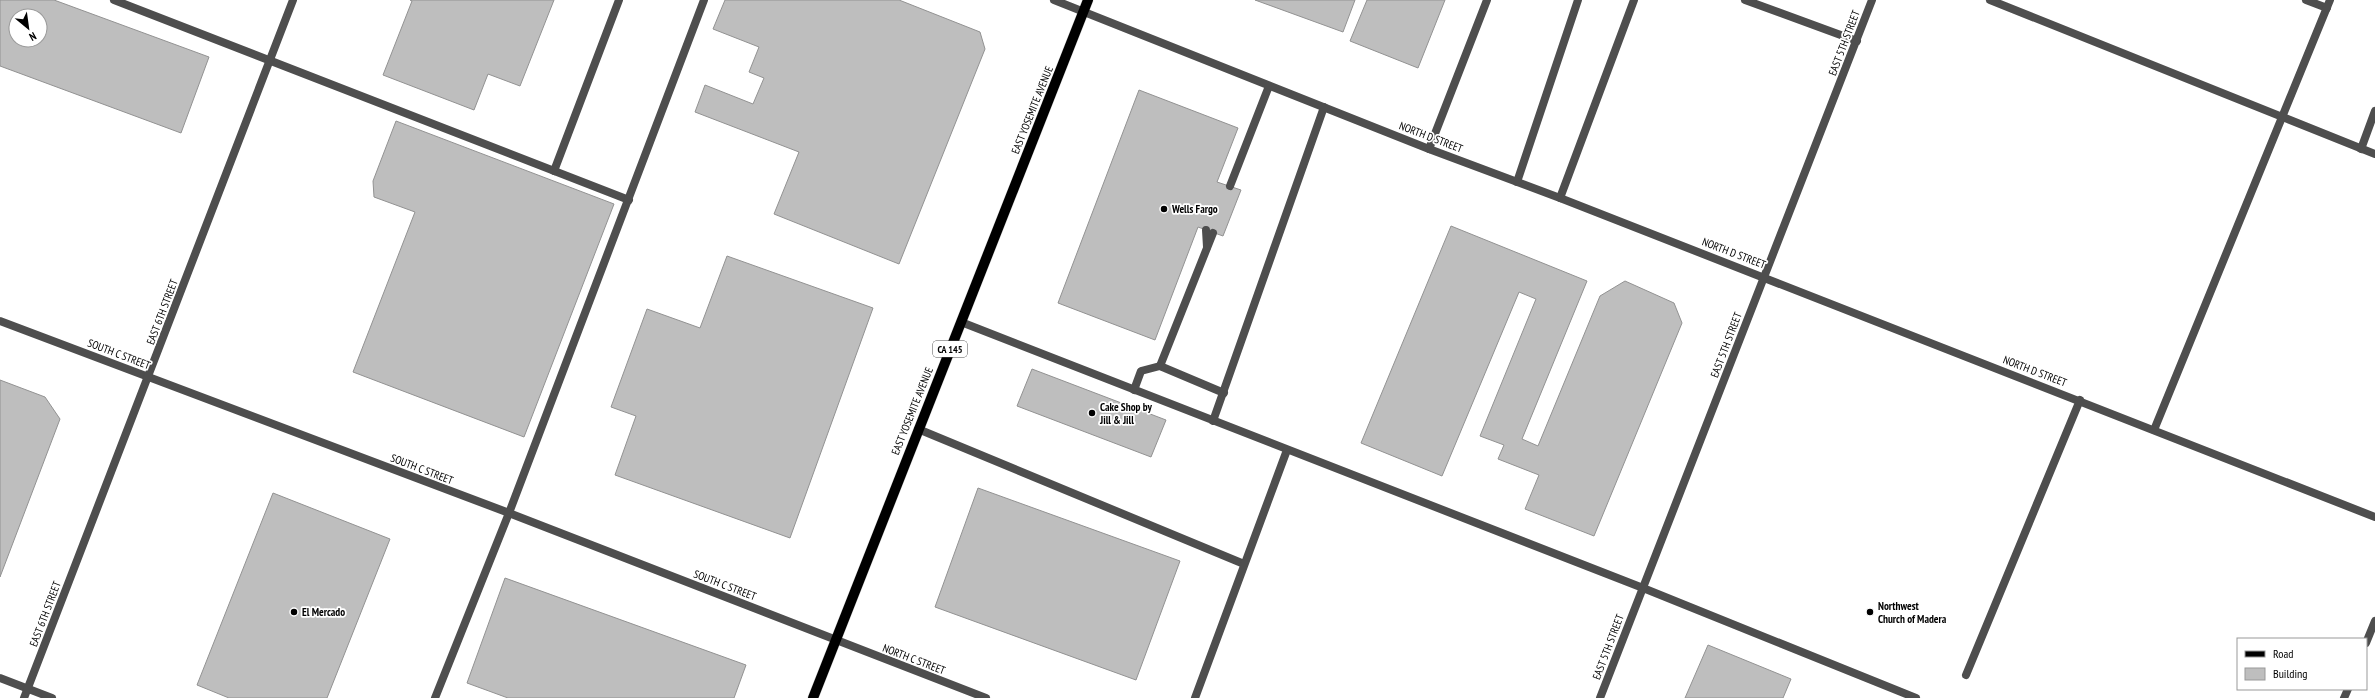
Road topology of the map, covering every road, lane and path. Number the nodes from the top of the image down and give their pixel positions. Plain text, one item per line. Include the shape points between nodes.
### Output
1 (114, 0) edge
2 (293, 0) edge
3 (619, 0) edge
4 (704, 0) edge
5 (1054, 0) edge
6 (1088, 0) edge
7 (1487, 0) edge
8 (1578, 0) edge
9 (1634, 0) edge
10 (1745, 0) edge
11 (1872, 0) edge
12 (1990, 0) edge
13 (2306, 0) edge
14 (2330, 0) edge
15 (2327, 8) junction
16 (1084, 12) junction
17 (1857, 41) junction
18 (270, 60) junction
19 (1269, 86) junction
20 (1324, 107) junction
21 (2375, 111) edge
22 (2282, 117) junction
23 (2361, 148) junction
24 (1429, 149) junction
25 (2375, 154) edge
26 (554, 171) junction
27 (1517, 182) junction
28 (1227, 185) dead end
29 (1560, 198) junction
30 (629, 200) junction
31 (1209, 231) dead end
32 (1765, 277) junction
33 (0, 321) edge
34 (961, 322) junction
35 (1160, 366) junction
36 (148, 377) junction
37 (1134, 390) junction
38 (1224, 393) junction
39 (2080, 400) junction
40 (1213, 421) junction
41 (918, 429) junction
42 (2154, 430) junction
43 (1287, 450) junction
44 (509, 513) junction
45 (2375, 517) edge
46 (1244, 564) junction
47 (1642, 588) junction
48 (2375, 621) edge
49 (835, 640) junction
50 (2367, 641) edge
51 (1966, 675) dead end
52 (0, 678) edge
53 (28, 689) junction
54 (24, 698) edge
55 (52, 698) edge
56 (435, 698) edge
57 (813, 698) edge
58 (986, 698) edge
59 (1194, 698) edge
60 (1600, 698) edge
61 (1916, 698) edge

1 - 18 street
2 - 18 street, EAST 6TH STREET
3 - 26 street
4 - 30 street
5 - 16 street, NORTH D STREET
6 - 16 main road, EAST YOSEMITE AVENUE / CA 145
7 - 24 street
8 - 27 street
9 - 29 street
10 - 17 street
11 - 17 street, EAST 5TH STREET
12 - 22 street
13 - 15 street
14 - 15 street
15 - 22 street
16 - 19 street, NORTH D STREET
16 - 34 main road, EAST YOSEMITE AVENUE / CA 145
17 - 32 street, EAST 5TH STREET
18 - 26 street
18 - 36 street, EAST 6TH STREET
19 - 20 street, NORTH D STREET
19 - 28 street via 1235,174
20 - 24 street, NORTH D STREET
20 - 38 street
21 - 23 street
22 - 23 street
22 - 42 street
23 - 25 street
24 - 27 street, NORTH D STREET
26 - 30 street
27 - 29 street, NORTH D STREET
29 - 32 street, NORTH D STREET
30 - 44 street
31 - 35 street via 1207,251
32 - 39 street, NORTH D STREET
32 - 47 street, EAST 5TH STREET
33 - 36 street, SOUTH C STREET
34 - 37 street
34 - 41 main road, EAST YOSEMITE AVENUE / CA 145
35 - 37 street via 1141,371
35 - 38 street
36 - 44 street, SOUTH C STREET
36 - 53 street, EAST 6TH STREET
37 - 40 street
38 - 40 street
39 - 42 street, NORTH D STREET
39 - 51 street
40 - 43 street
41 - 46 street
41 - 49 main road, EAST YOSEMITE AVENUE / CA 145
42 - 45 street, NORTH D STREET
43 - 46 street
43 - 47 street
44 - 49 street, SOUTH C STREET
44 - 56 street
46 - 59 street
47 - 60 street, EAST 5TH STREET
47 - 61 street
48 - 50 street
49 - 57 main road, EAST YOSEMITE AVENUE / CA 145
49 - 58 street, NORTH C STREET
52 - 53 street
53 - 54 street, EAST 6TH STREET
53 - 55 street

